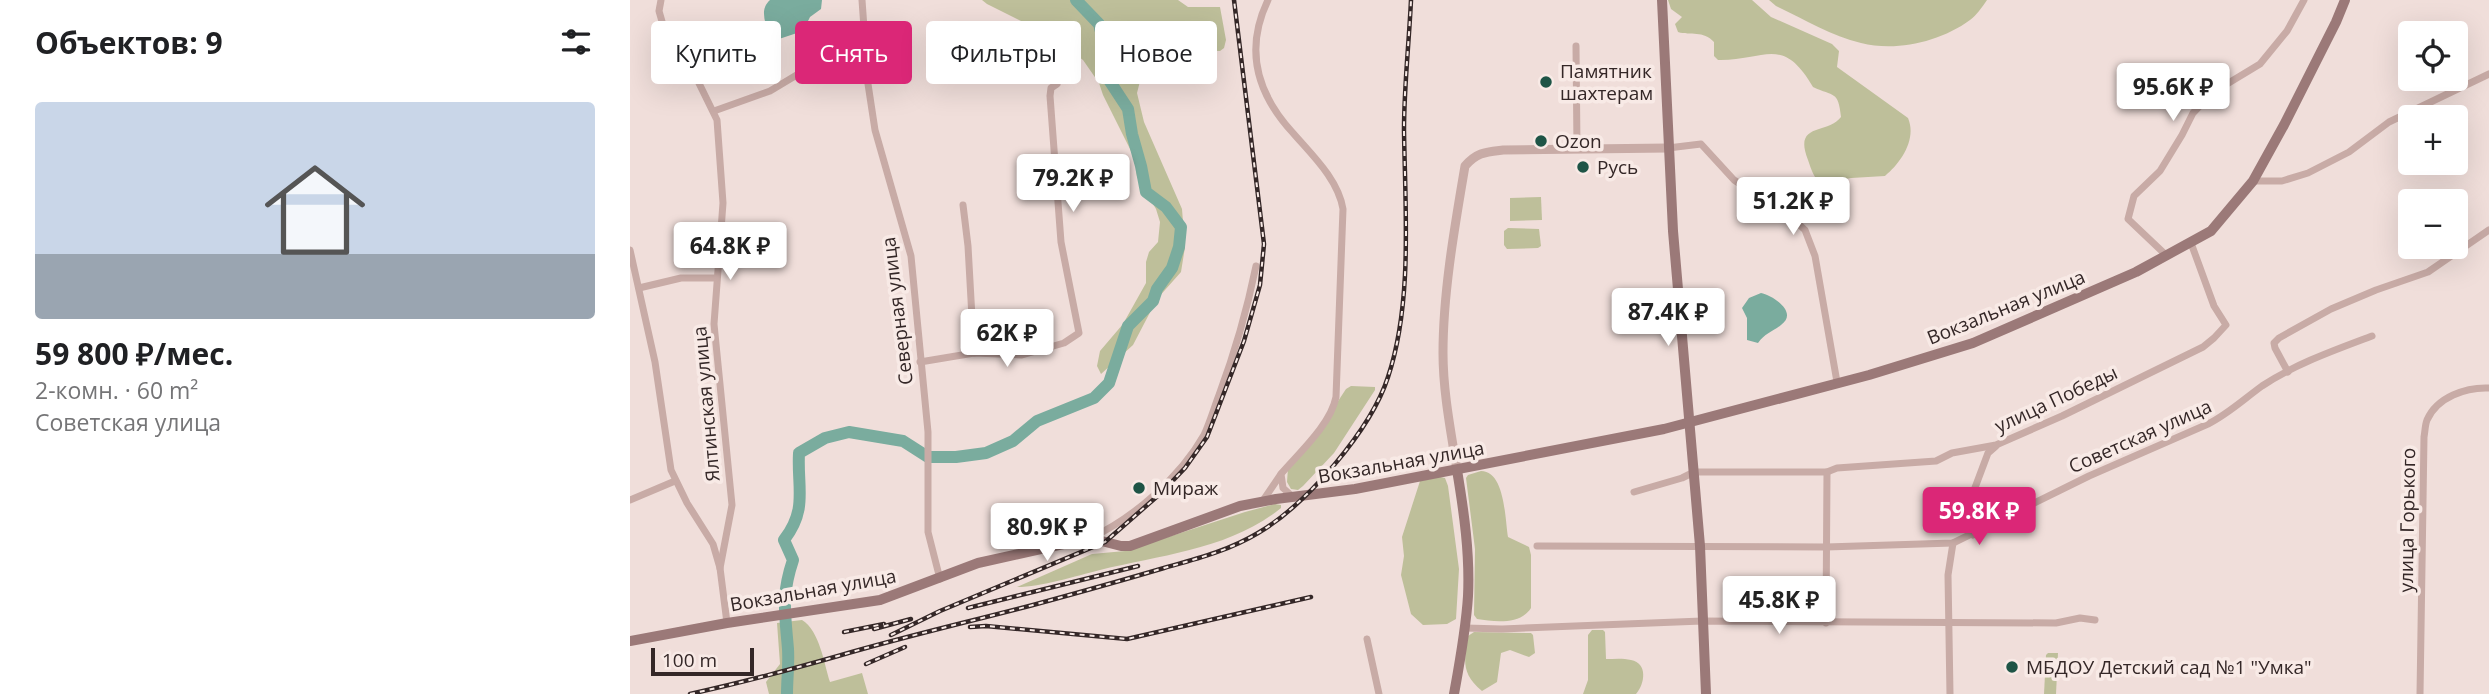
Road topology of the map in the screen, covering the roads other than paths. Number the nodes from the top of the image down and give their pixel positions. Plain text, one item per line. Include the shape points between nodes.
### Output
1 (661, 0) edge
2 (862, 0) edge
3 (1268, 0) edge
4 (1662, 0) edge
5 (2304, 0) edge
6 (2345, 0) edge
7 (863, 21) edge
8 (1576, 46) dead end
9 (2489, 74) edge
10 (795, 75) edge
11 (869, 84) edge
12 (1058, 84) dead end
13 (714, 111) junction
14 (1577, 148) junction
15 (1668, 148) junction
16 (2253, 181) junction
17 (963, 205) dead end
18 (2489, 230) edge
19 (2191, 243) junction
20 (630, 250) edge
21 (2166, 256) junction
22 (1256, 266) dead end
23 (632, 269) edge
24 (716, 278) junction
25 (639, 288) junction
26 (2372, 337) dead end
27 (974, 353) junction
28 (919, 362) junction
29 (2288, 372) junction
30 (1837, 382) junction
31 (2489, 388) edge
32 (1691, 422) junction
33 (1996, 445) junction
34 (1457, 470) junction
35 (1694, 472) junction
36 (1827, 472) junction
37 (1281, 474) junction
38 (675, 481) junction
39 (1633, 492) dead end
40 (1294, 498) junction
41 (630, 500) edge
42 (1262, 502) junction
43 (1973, 535) junction
44 (1090, 538) junction
45 (1953, 543) junction
46 (1700, 546) junction
47 (1537, 547) dead end
48 (1826, 547) junction
49 (720, 568) junction
50 (940, 579) junction
51 (2095, 620) dead end
52 (1702, 621) junction
53 (1949, 622) junction
54 (727, 623) junction
55 (1826, 623) junction
56 (1465, 628) junction
57 (1367, 639) dead end
58 (630, 641) edge
59 (1379, 694) edge
60 (1454, 694) edge
61 (1706, 694) edge
62 (1950, 694) edge
63 (2420, 694) edge

1 - 13 street, Ялтинская улица via 663,25
2 - 7 street, Северная улица
3 - 37 street via 1255,47 1261,88 1328,174 1343,209 1335,404
4 - 15 main road
5 - 21 street via 2260,64 2213,93 2193,113 2160,171 2134,196 2127,219
6 - 16 main road, Вокзальная улица
8 - 14 street
9 - 16 street via 2389,122 2326,164 2294,178
10 - 13 street via 770,91
11 - 28 street, Северная улица via 875,130 909,244
12 - 27 street via 1051,88 1050,96 1060,230 1079,333 1064,343 1022,355
13 - 24 street, Ялтинская улица via 723,203
14 - 15 street
14 - 34 street via 1485,152 1473,156 1465,166 1443,341
15 - 30 street via 1701,144 1734,180 1805,230 1815,256
15 - 32 main road
16 - 19 main road, Вокзальная улица via 2211,231
17 - 27 street
18 - 29 street via 2428,272 2331,309 2279,338 2275,348
19 - 21 main road, Вокзальная улица
19 - 33 street, улица Победы via 2225,325 2214,338
20 - 23 street
21 - 30 main road, Вокзальная улица via 1973,343
22 - 44 street via 1233,358 1200,441 1143,506
23 - 25 street
24 - 25 street via 681,278
24 - 49 street, Ялтинская улица via 713,324 732,505
25 - 38 street
26 - 29 street, Советская улица
27 - 28 street
28 - 50 street, Северная улица via 928,440 928,532
29 - 43 street, Советская улица via 2215,421 2078,481
30 - 32 main road, Вокзальная улица
31 - 63 street, улица Горького via 2462,391 2440,403 2427,420
32 - 34 main road, Вокзальная улица
32 - 35 main road
33 - 36 street, улица Победы via 1952,453 1936,461
33 - 43 street via 1988,453 1967,509
34 - 40 main road, Вокзальная улица
34 - 56 main road via 1468,554
35 - 36 street, улица Победы
35 - 39 street, улица Победы
35 - 46 main road
36 - 48 street
37 - 40 street via 1283,488
37 - 42 street
38 - 41 street
38 - 49 street via 713,544
40 - 42 main road, Вокзальная улица
42 - 44 main road, Вокзальная улица via 1130,546
43 - 45 street, Советская улица
44 - 50 main road, Вокзальная улица via 990,560
45 - 48 street, Советская улица
45 - 53 street
46 - 47 street, Советская улица
46 - 48 street, Советская улица
46 - 52 main road
48 - 55 street
49 - 54 street
50 - 54 main road, Вокзальная улица via 880,600
51 - 53 street
52 - 55 street
52 - 56 street
52 - 61 main road
53 - 55 street
53 - 62 street
54 - 58 main road, Вокзальная улица
56 - 60 main road
57 - 59 street

